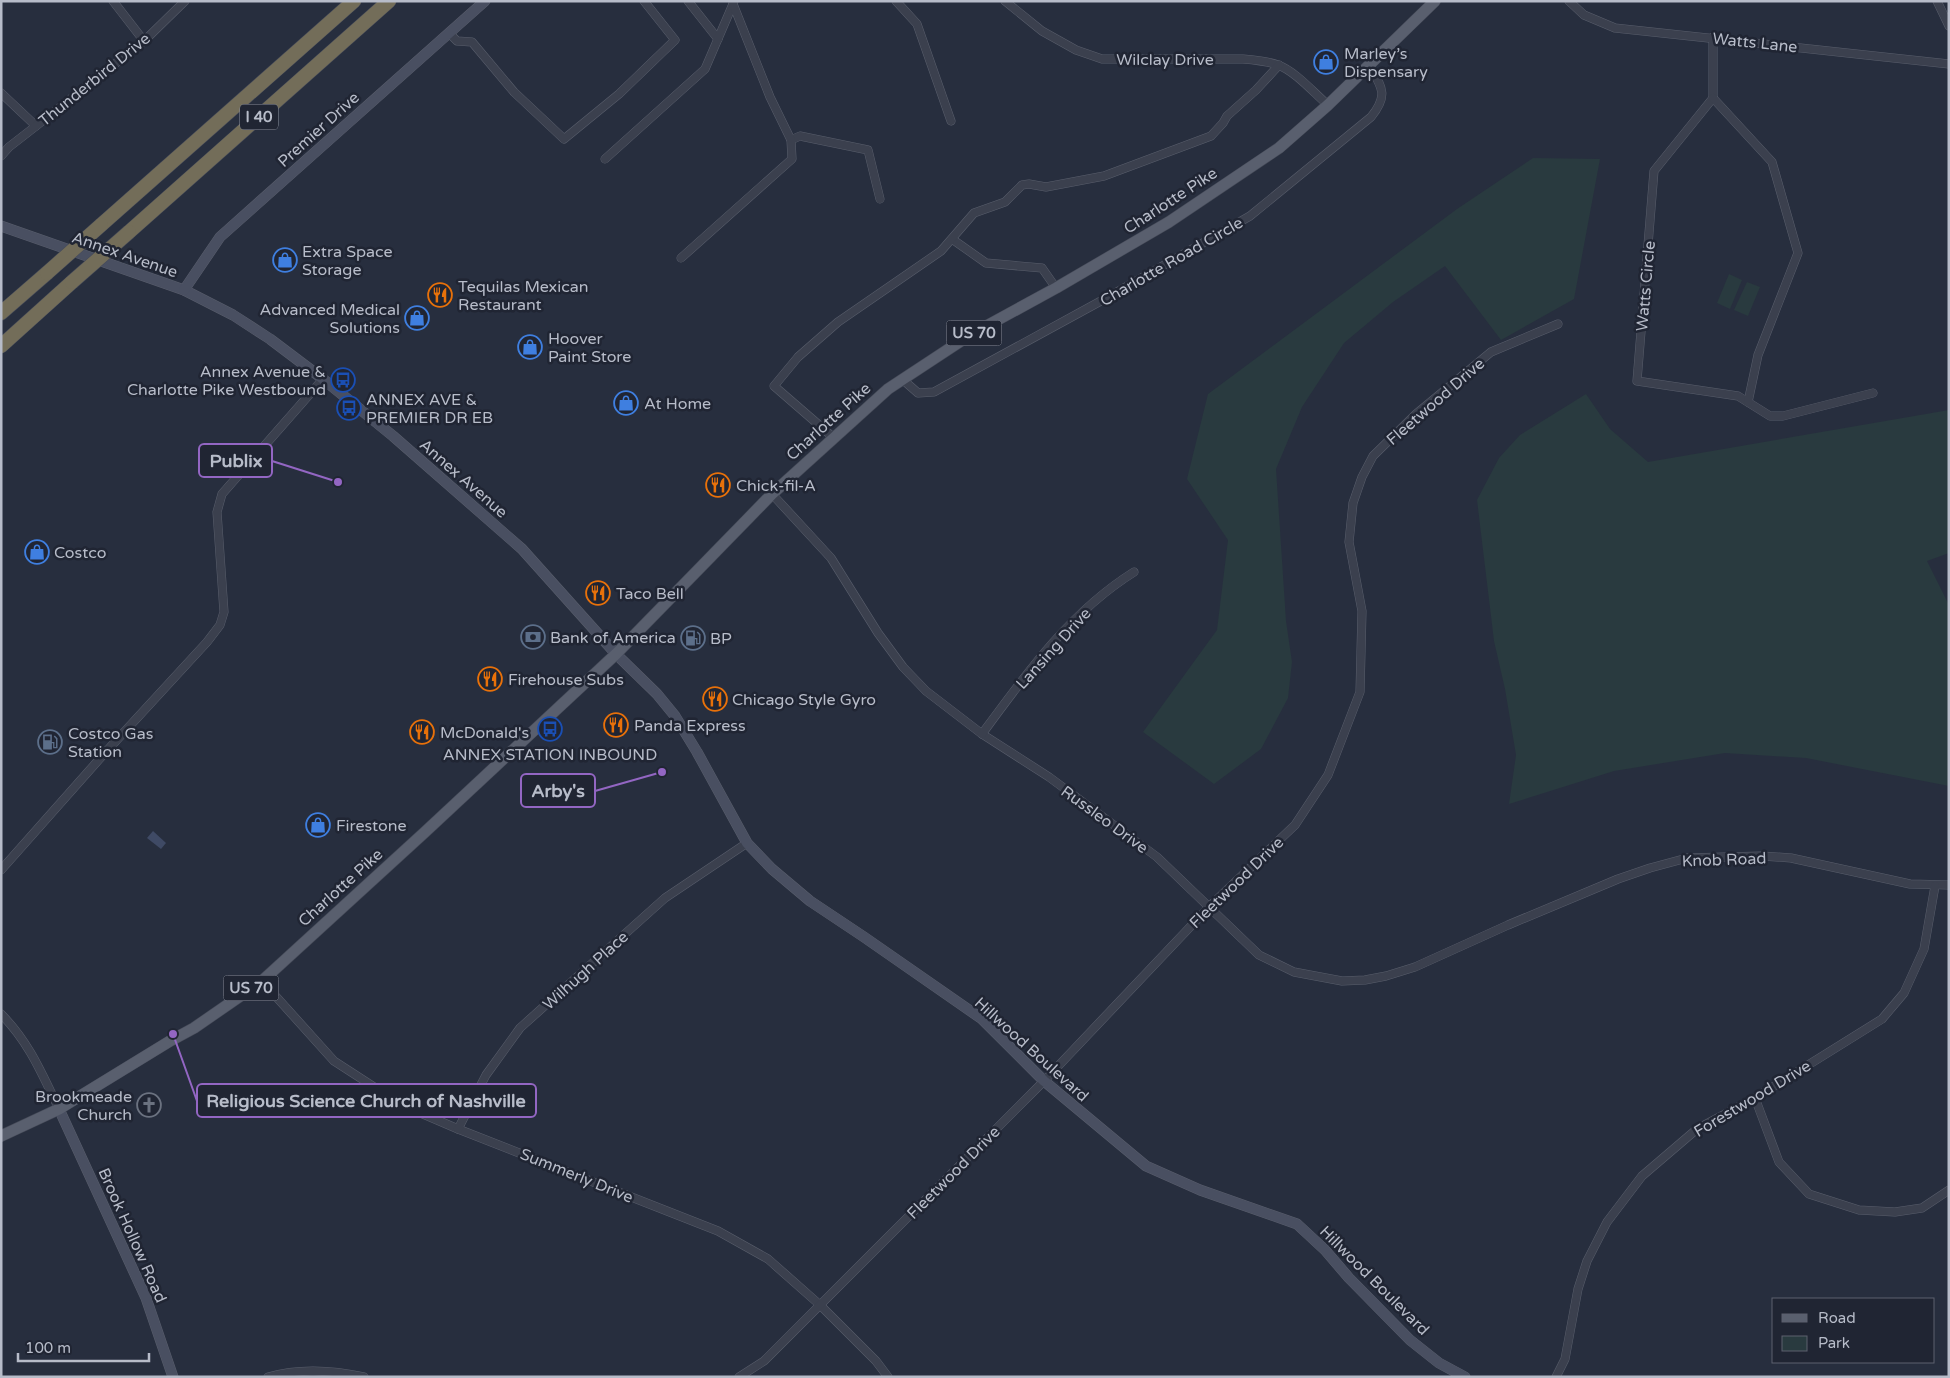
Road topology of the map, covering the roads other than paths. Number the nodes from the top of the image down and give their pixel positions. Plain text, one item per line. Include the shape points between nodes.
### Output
1 (113, 1) edge
2 (185, 1) edge
3 (354, 1) edge
4 (389, 1) edge
5 (484, 1) edge
6 (644, 1) edge
7 (688, 1) edge
8 (896, 1) edge
9 (1005, 1) edge
10 (1435, 1) edge
11 (1569, 1) edge
12 (1937, 1) edge
13 (733, 2) edge
14 (1949, 26) edge
15 (449, 33) junction
16 (1713, 37) junction
17 (718, 39) junction
18 (144, 42) junction
19 (1949, 64) edge
20 (1279, 65) junction
21 (1369, 65) junction
22 (1, 93) edge
23 (1714, 98) junction
24 (1328, 105) junction
25 (951, 121) dead end
26 (36, 126) junction
27 (791, 140) junction
28 (1, 156) edge
29 (605, 159) dead end
30 (880, 199) dead end
31 (2, 228) edge
32 (952, 239) junction
33 (681, 258) dead end
34 (1056, 288) junction
35 (184, 290) junction
36 (1, 313) edge
37 (1558, 324) dead end
38 (1, 346) edge
39 (323, 379) junction
40 (902, 379) junction
41 (1873, 392) dead end
42 (1748, 402) junction
43 (834, 438) junction
44 (772, 494) junction
45 (1134, 572) dead end
46 (616, 654) junction
47 (982, 734) junction
48 (747, 844) junction
49 (1, 870) edge
50 (1949, 885) edge
51 (1935, 886) junction
52 (1209, 907) junction
53 (1508, 925) joint
54 (262, 981) junction
55 (1, 1014) edge
56 (1044, 1081) junction
57 (1755, 1098) junction
58 (59, 1109) junction
59 (458, 1129) junction
60 (1, 1136) edge
61 (1949, 1190) edge
62 (820, 1305) junction
63 (173, 1377) edge
64 (268, 1377) edge
65 (364, 1377) edge
66 (739, 1377) edge
67 (888, 1377) edge
68 (1465, 1377) edge
69 (1556, 1377) edge

1 - 18 street
2 - 18 street, Thunderbird Drive
3 - 36 highway, I 40, bridge
4 - 38 highway, I 40, bridge
5 - 15 street, Premier Drive
6 - 15 street via 675,40 619,94 564,139 514,92 472,42 457,41
7 - 17 street
8 - 25 street via 917,24
9 - 20 street, Wilclay Drive via 1042,31 1076,50 1102,59 1243,59
10 - 21 main road, US 70
11 - 16 street, Watts Lane via 1584,15 1615,28
12 - 14 street
13 - 17 street
13 - 27 street via 770,97
15 - 35 street, Premier Drive via 220,237
16 - 19 street, Watts Lane
16 - 23 street
17 - 29 street via 704,69
18 - 26 street, Thunderbird Drive
20 - 24 street, Wilclay Drive
20 - 32 street via 1211,136 1104,176 1046,187 1022,185 1004,202 974,212
21 - 24 main road, US 70
21 - 40 street, Charlotte Road Circle via 1383,89 1381,105 1372,117 1250,216 934,392 918,393
22 - 26 street
23 - 42 street via 1772,162 1798,253 1758,355
23 - 42 street, Watts Circle via 1654,170 1637,380 1738,396
24 - 34 main road, Charlotte Pike / US 70 via 1263,159 1169,222
26 - 28 street, Thunderbird Drive
27 - 30 street via 800,136 868,150
27 - 33 street via 792,159
31 - 35 street, Annex Avenue
32 - 34 street via 986,263 1042,268
32 - 43 street via 941,251 838,322 798,357 774,386
34 - 40 main road, Charlotte Pike / US 70 via 970,335
35 - 39 street, Annex Avenue via 233,315
37 - 52 street, Fleetwood Drive via 1491,352 1421,409 1373,456 1353,503 1350,542 1362,611 1360,692 1328,775 1295,825
39 - 46 street, Annex Avenue via 522,549
39 - 49 street via 222,494 217,512 224,604 220,624
40 - 43 main road, Charlotte Pike / US 70
41 - 42 street, Watts Circle via 1784,416 1770,416
43 - 44 main road, Charlotte Pike / US 70
44 - 46 main road, Charlotte Pike / US 70
44 - 47 street, Russleo Drive via 831,558 878,633 904,666 926,691
45 - 47 street, Lansing Drive via 1065,630 1032,666
46 - 48 street, Hillwood Boulevard via 675,716
46 - 54 main road, Charlotte Pike / US 70
47 - 52 street, Russleo Drive via 1049,777 1154,854
48 - 56 street, Hillwood Boulevard via 810,901 982,1019
48 - 59 street, Wilhugh Place via 665,898 520,1028 486,1075
50 - 51 street, Knob Road
51 - 53 street, Knob Road via 1881,879 1791,858 1687,858 1618,879
51 - 57 street, Forestwood Drive via 1924,949 1904,993 1882,1019
52 - 53 street, Russleo Drive via 1259,954 1294,972 1342,981 1372,979 1415,967
52 - 56 street, Fleetwood Drive
54 - 58 main road, Charlotte Pike / US 70 via 194,1028
54 - 59 street, Summerly Drive via 334,1061 402,1105
55 - 58 street via 17,1030 32,1053
56 - 62 street, Fleetwood Drive
56 - 68 street, Hillwood Boulevard via 1146,1166 1200,1190 1297,1224 1410,1340 1439,1363
57 - 61 street via 1779,1162 1809,1194 1859,1210 1895,1212 1922,1208
57 - 69 street, Forestwood Drive via 1697,1129 1642,1176 1607,1222 1587,1261 1578,1289 1565,1359
58 - 60 main road, Charlotte Pike / US 70
58 - 63 street, Brook Hollow Road via 146,1298
59 - 62 street, Summerly Drive via 718,1231 768,1259
62 - 66 street, Fleetwood Drive via 764,1360
62 - 67 street, Summerly Drive
64 - 65 street via 322,1371

